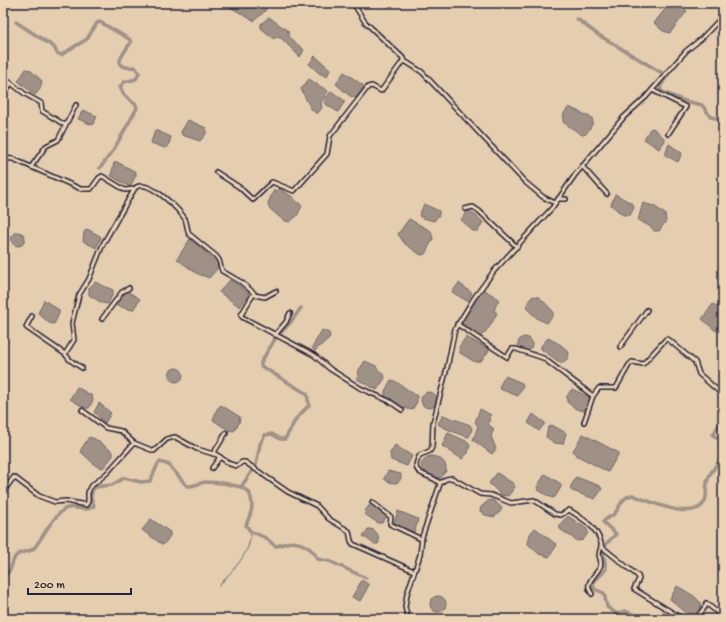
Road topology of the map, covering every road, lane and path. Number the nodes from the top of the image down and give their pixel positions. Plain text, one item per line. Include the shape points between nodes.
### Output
1 (353, 3) edge
2 (723, 16) edge
3 (403, 60) junction
4 (3, 77) edge
5 (11, 83) junction
6 (652, 90) junction
7 (6, 91) dead end
8 (76, 105) dead end
9 (65, 126) junction
10 (668, 134) dead end
11 (3, 158) edge
12 (582, 166) junction
13 (31, 167) junction
14 (216, 172) dead end
15 (134, 189) junction
16 (607, 194) dead end
17 (558, 199) junction
18 (566, 199) dead end
19 (555, 203) junction
20 (465, 209) dead end
21 (517, 247) junction
22 (129, 288) dead end
23 (276, 291) dead end
24 (254, 296) junction
25 (647, 310) dead end
26 (290, 313) dead end
27 (32, 316) dead end
28 (102, 319) dead end
29 (457, 324) junction
30 (275, 335) junction
31 (620, 347) dead end
32 (65, 354) junction
33 (82, 368) dead end
34 (723, 395) edge
35 (593, 396) junction
36 (82, 410) dead end
37 (402, 410) dead end
38 (584, 422) dead end
39 (226, 433) dead end
40 (134, 443) junction
41 (213, 454) junction
42 (220, 457) junction
43 (212, 468) dead end
44 (440, 483) junction
45 (3, 492) edge
46 (372, 502) dead end
47 (421, 539) junction
48 (603, 547) junction
49 (414, 571) junction
50 (592, 594) dead end
51 (723, 617) edge
52 (408, 619) edge
53 (683, 619) edge
54 (696, 619) edge

1 - 3 street via 365,22
2 - 6 street via 686,51
3 - 14 street via 381,91 372,86 368,87 330,136 327,154 294,191 272,182 253,200
3 - 19 street via 422,72 525,182
4 - 5 street
5 - 7 street
5 - 9 street via 41,103 42,111
6 - 10 street via 685,106
6 - 12 street via 628,112
8 - 9 street
9 - 13 street via 58,140 46,146
11 - 13 street via 9,157
12 - 16 street
12 - 17 street
13 - 15 street via 81,189 91,189 102,176 125,190
15 - 24 street via 137,186 145,186 166,198 186,220 189,234 219,260 222,272 241,282
15 - 32 street via 103,244 89,279 79,295 72,323 74,340
17 - 18 street
17 - 19 street
19 - 21 street
20 - 21 street via 473,207 479,211
21 - 29 street via 483,285
22 - 28 street via 122,292
23 - 24 street via 265,297
24 - 30 street via 242,317
25 - 31 street
26 - 30 street
27 - 32 street via 26,327
29 - 35 street via 507,357 510,351 516,349 543,358
29 - 44 street via 433,423 432,447 430,451 420,455 416,465 422,474
30 - 37 street via 314,355 330,369
32 - 33 street
34 - 35 street via 699,374 695,362 666,339 643,364 632,362 616,388 599,388
35 - 38 street
36 - 40 street via 106,428 120,431
39 - 41 street
40 - 41 street via 154,451 167,439 175,437
40 - 45 street via 90,488 86,505 66,501 55,502 39,496 14,477
41 - 42 street
42 - 43 street
42 - 49 street via 233,465 237,466 242,462 252,466 288,492 317,506 329,519 349,531 353,544
44 - 47 street
44 - 48 street via 450,478 480,494 491,495 512,503 534,500 555,514 569,510 594,529
46 - 47 street via 392,517 390,524
47 - 49 street via 421,550
48 - 50 street via 599,553 600,567 589,582 588,588
48 - 53 street via 638,576 634,589
49 - 52 street via 406,602
51 - 54 street via 706,603

